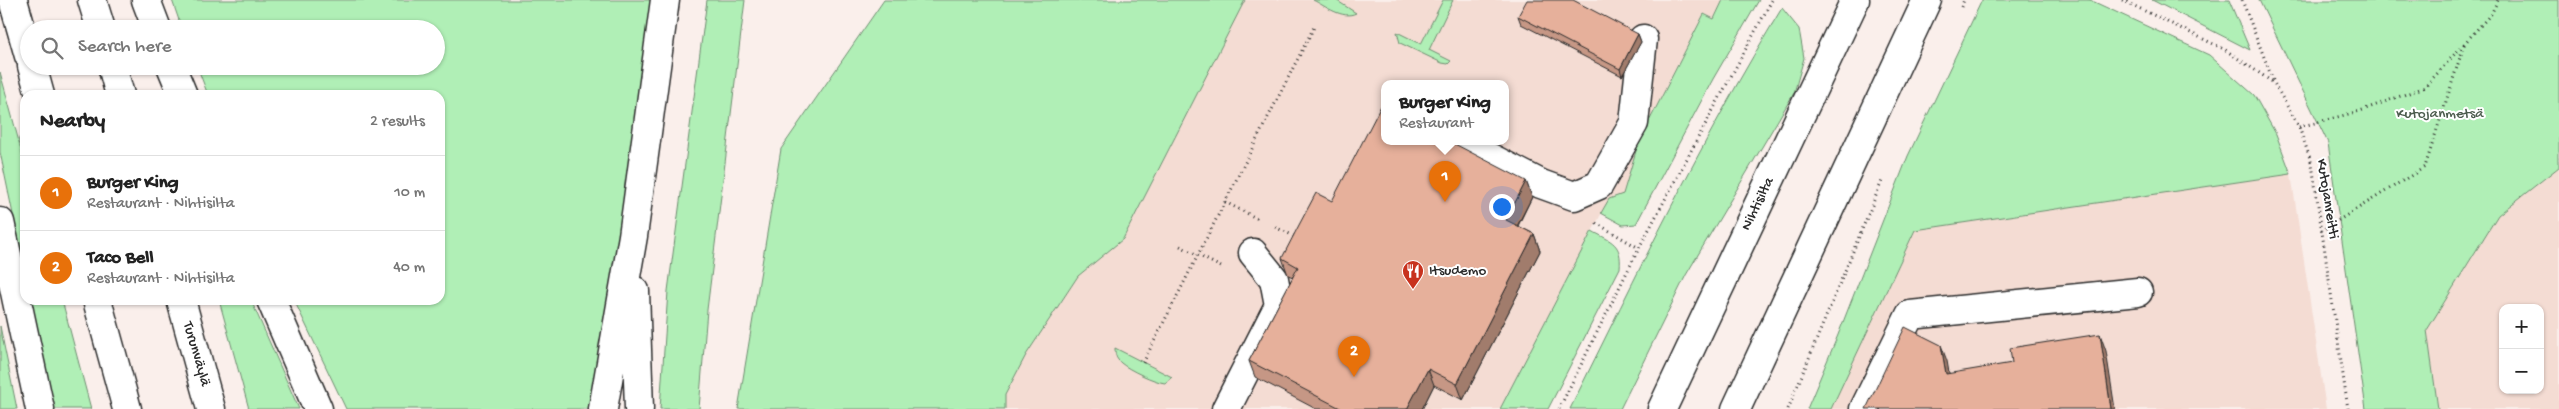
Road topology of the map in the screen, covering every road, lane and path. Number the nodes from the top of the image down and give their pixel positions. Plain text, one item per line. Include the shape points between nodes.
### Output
1 (13, 0) edge
2 (92, 0) edge
3 (146, 0) edge
4 (665, 0) edge
5 (1772, 0) edge
6 (1856, 0) edge
7 (1927, 0) edge
8 (1964, 0) edge
9 (2122, 0) edge
10 (2242, 0) edge
11 (2498, 0) edge
12 (1960, 8) dead end
13 (98, 20) edge
14 (154, 20) edge
15 (20, 24) edge
16 (1315, 25) dead end
17 (1643, 39) dead end
18 (2465, 42) junction
19 (34, 75) edge
20 (114, 75) edge
21 (175, 75) edge
22 (2274, 83) junction
23 (39, 90) edge
24 (119, 90) edge
25 (181, 90) edge
26 (2299, 127) junction
27 (1466, 145) edge
28 (1884, 175) dead end
29 (0, 222) edge
30 (2321, 231) junction
31 (633, 236) junction
32 (1180, 246) dead end
33 (1253, 253) dead end
34 (1198, 255) junction
35 (1224, 268) dead end
36 (2138, 292) dead end
37 (98, 305) edge
38 (181, 305) edge
39 (273, 305) edge
40 (1143, 363) dead end
41 (40, 409) edge
42 (127, 409) edge
43 (211, 409) edge
44 (318, 409) edge
45 (603, 409) edge
46 (639, 409) edge
47 (1226, 409) edge
48 (1559, 409) edge
49 (1662, 409) edge
50 (1736, 409) edge
51 (1788, 409) edge
52 (1864, 409) edge
53 (2348, 409) edge

1 - 15 main road
2 - 13 main road
3 - 14 main road
4 - 31 main road
5 - 48 path via 1639,248
6 - 49 main road, Nihtisilta
7 - 50 main road
8 - 12 path
9 - 22 path, Kutojanreitti via 2224,49
10 - 22 path
11 - 18 path via 2491,14
16 - 34 path
17 - 27 main road via 1634,123 1599,185 1574,196 1541,184
18 - 26 path via 2425,87 2360,111
18 - 30 path via 2425,167
19 - 23 main road
20 - 24 main road
21 - 25 main road
22 - 26 path, Kutojanreitti
26 - 30 path, Kutojanreitti via 2312,164
28 - 51 path
29 - 41 main road
30 - 53 path, Kutojanreitti
31 - 45 main road
31 - 46 main road
32 - 34 path
33 - 47 main road via 1274,279 1279,306
34 - 35 path
34 - 40 path
36 - 52 main road via 1910,315
37 - 42 main road
38 - 43 main road, Turunväylä
39 - 44 main road

